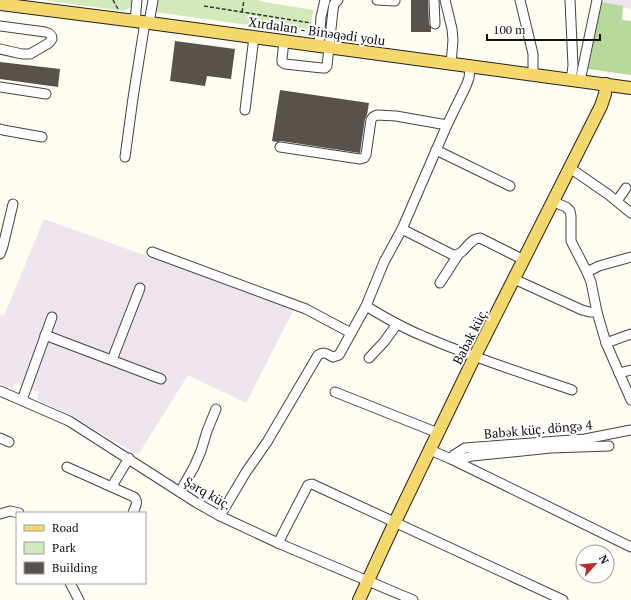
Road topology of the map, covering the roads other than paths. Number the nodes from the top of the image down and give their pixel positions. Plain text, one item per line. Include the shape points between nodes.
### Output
1 (136, 0) edge
2 (153, 0) edge
3 (325, 0) edge
4 (338, 0) edge
5 (377, 0) edge
6 (434, 0) edge
7 (445, 0) edge
8 (520, 0) edge
9 (570, 0) edge
10 (597, 0) edge
11 (395, 1) dead end
12 (0, 4) edge
13 (143, 22) junction
14 (435, 24) dead end
15 (0, 26) edge
16 (254, 37) junction
17 (284, 41) junction
18 (324, 46) junction
19 (0, 49) edge
20 (451, 64) junction
21 (470, 67) junction
22 (533, 75) junction
23 (576, 81) junction
24 (606, 84) junction
25 (0, 86) edge
26 (631, 88) edge
27 (46, 94) dead end
28 (245, 110) dead end
29 (447, 125) junction
30 (0, 129) edge
31 (42, 137) dead end
32 (280, 147) dead end
33 (436, 150) junction
34 (126, 157) dead end
35 (570, 168) junction
36 (510, 186) dead end
37 (626, 188) dead end
38 (617, 201) junction
39 (554, 202) junction
40 (13, 204) dead end
41 (631, 213) edge
42 (402, 229) junction
43 (152, 252) dead end
44 (0, 254) edge
45 (458, 255) junction
46 (631, 257) edge
47 (524, 260) junction
48 (587, 272) junction
49 (514, 279) junction
50 (440, 283) dead end
51 (140, 288) dead end
52 (366, 306) junction
53 (597, 312) junction
54 (52, 317) dead end
55 (397, 324) junction
56 (351, 333) junction
57 (631, 334) edge
58 (45, 335) junction
59 (606, 343) junction
60 (475, 356) junction
61 (368, 358) dead end
62 (112, 360) junction
63 (631, 370) edge
64 (619, 373) junction
65 (161, 379) dead end
66 (572, 390) dead end
67 (0, 392) edge
68 (335, 392) dead end
69 (22, 400) junction
70 (631, 400) edge
71 (216, 409) dead end
72 (631, 430) edge
73 (438, 433) junction
74 (0, 438) edge
75 (9, 442) dead end
76 (609, 446) dead end
77 (430, 450) junction
78 (129, 458) junction
79 (455, 460) junction
80 (67, 467) dead end
81 (112, 486) junction
82 (180, 492) junction
83 (16, 512) edge
84 (133, 512) edge
85 (0, 514) edge
86 (220, 516) junction
87 (395, 522) junction
88 (278, 543) junction
89 (631, 547) edge
90 (368, 581) junction
91 (71, 584) edge
92 (79, 600) edge
93 (359, 600) edge
94 (412, 600) edge
95 (563, 600) edge

1 - 13 street
2 - 13 street
3 - 18 street via 321,17
4 - 18 street via 334,4
5 - 11 street
6 - 14 street
7 - 20 street via 453,40
8 - 22 street via 533,54
9 - 23 street
10 - 23 street
12 - 13 main road, Xırdalan - Binəqədi yolu
13 - 16 main road, Xırdalan - Binəqədi yolu
13 - 34 street
15 - 19 street via 45,32 52,36 49,43 30,54
16 - 17 main road, Xırdalan - Binəqədi yolu
16 - 28 street
17 - 18 main road, Xırdalan - Binəqədi yolu
17 - 18 street via 282,62 292,65 325,68 327,66
18 - 20 main road, Xırdalan - Binəqədi yolu
20 - 21 main road, Xırdalan - Binəqədi yolu
21 - 22 main road, Xırdalan - Binəqədi yolu
21 - 29 street via 466,86
22 - 23 main road, Xırdalan - Binəqədi yolu
23 - 24 main road, Xırdalan - Binəqədi yolu
24 - 26 main road, Xırdalan - Binəqədi yolu
24 - 35 main road, Babək küç. via 602,106
25 - 27 street
29 - 32 street via 377,115 371,120 366,155 360,159
29 - 33 street
30 - 31 street
33 - 36 street
33 - 42 street
35 - 38 street
35 - 39 main road, Babək küç.
37 - 38 street
38 - 41 street
39 - 47 main road, Babək küç.
39 - 48 street via 570,211 571,241
40 - 44 street
42 - 45 street via 453,255
42 - 52 street via 384,262
43 - 56 street via 306,309
45 - 47 street via 472,240 480,238
45 - 50 street
46 - 48 street
47 - 49 main road, Babək küç.
48 - 53 street
49 - 53 street via 582,310
49 - 60 main road, Babək küç.
51 - 62 street
52 - 55 street
52 - 56 street
53 - 59 street
54 - 58 street
55 - 60 street
55 - 61 street
56 - 86 street via 339,355 333,357 324,352 318,355
57 - 59 street
58 - 62 street
58 - 69 street
59 - 64 street
60 - 66 street
60 - 73 main road, Babək küç.
62 - 65 street
63 - 64 street
64 - 70 street
67 - 69 street, Şərq küç.
68 - 73 street
69 - 78 street, Şərq küç. via 69,420
71 - 82 street via 201,451
72 - 79 street, Babək küç. döngə 4 via 585,439 465,448 454,455
73 - 77 main road, Babək küç.
74 - 75 street
76 - 79 street via 551,448
77 - 79 street
77 - 87 main road, Babək küç.
78 - 81 street
78 - 82 street, Şərq küç.
79 - 89 street
80 - 81 street
81 - 84 street via 137,500
82 - 86 street, Şərq küç.
83 - 85 street
86 - 88 street, Şərq küç.
87 - 88 street via 310,484
87 - 90 main road, Babək küç.
87 - 95 street
88 - 90 street, Şərq küç.
90 - 93 main road, Babək küç.
90 - 94 street, Şərq küç.
91 - 92 street

